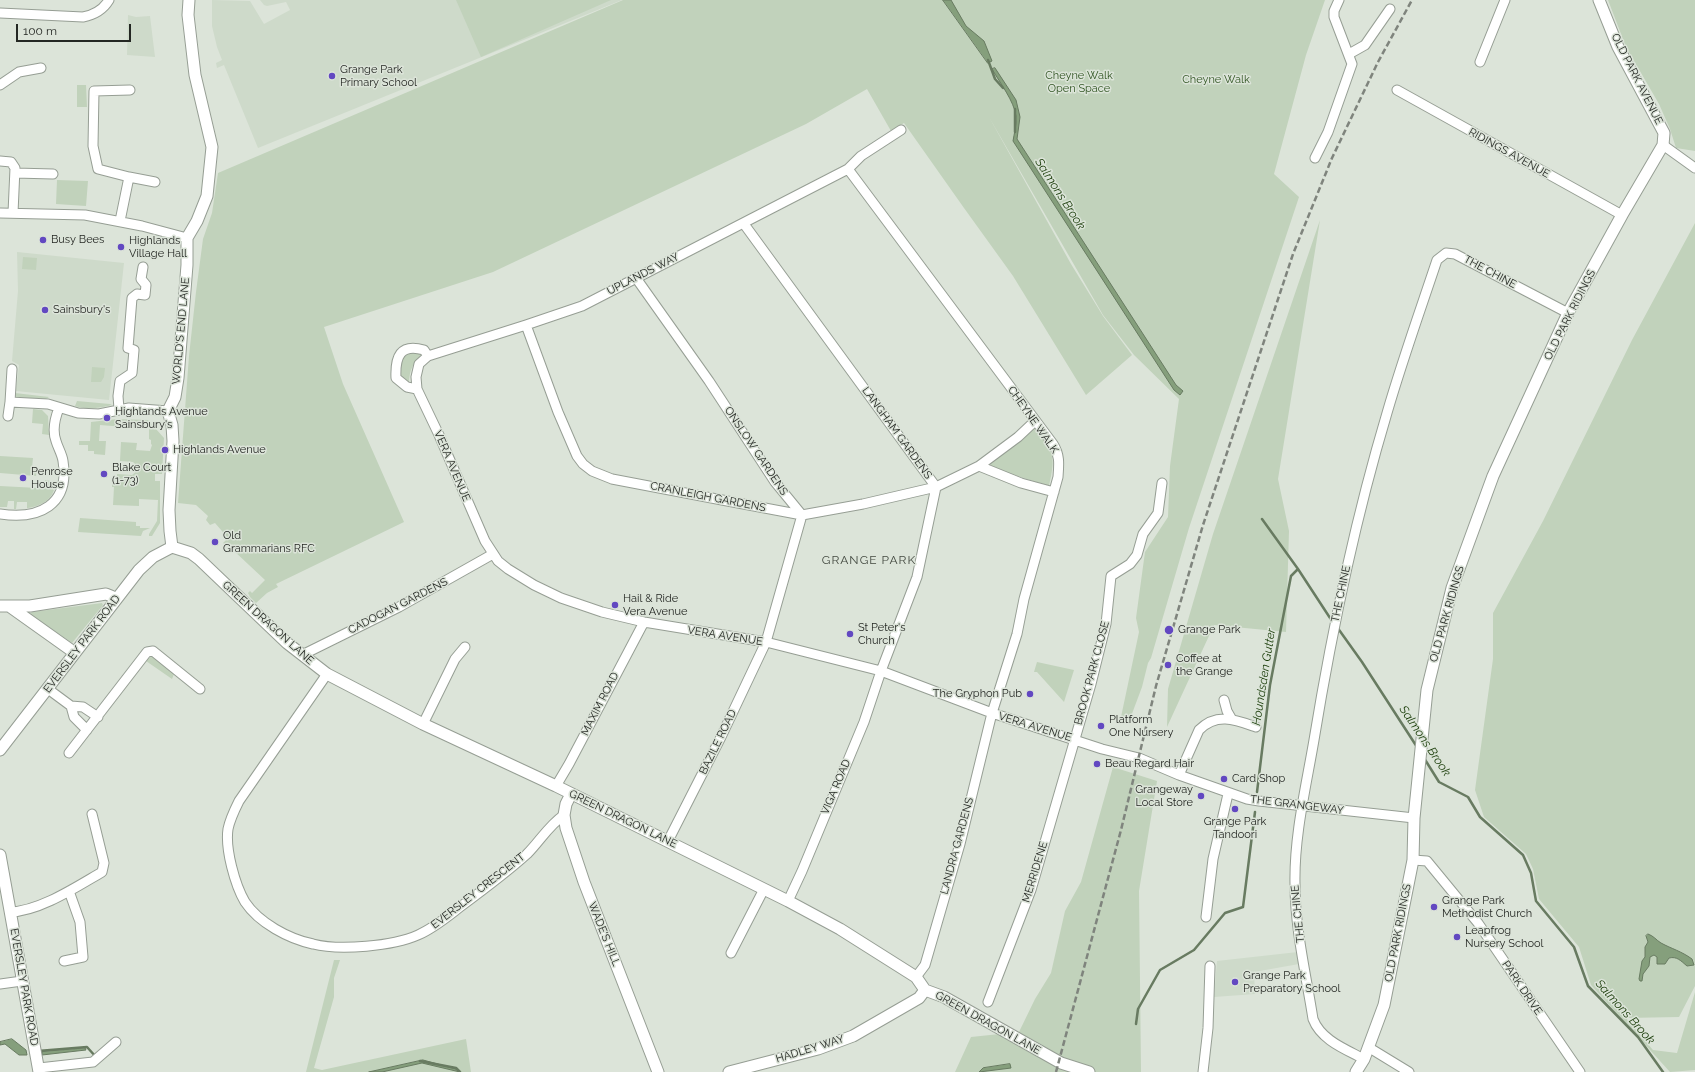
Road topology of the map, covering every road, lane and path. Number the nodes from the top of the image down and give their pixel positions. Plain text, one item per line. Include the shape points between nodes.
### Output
1 (109, 0) edge
2 (189, 0) edge
3 (1338, 0) edge
4 (1505, 0) edge
5 (1600, 0) edge
6 (1390, 9) dead end
7 (0, 13) edge
8 (1349, 54) junction
9 (1480, 62) dead end
10 (41, 68) dead end
11 (0, 85) edge
12 (130, 90) dead end
13 (1397, 90) dead end
14 (901, 130) dead end
15 (1663, 145) junction
16 (1315, 158) dead end
17 (0, 161) edge
18 (1695, 168) edge
19 (848, 169) junction
20 (15, 174) junction
21 (53, 174) dead end
22 (129, 177) junction
23 (155, 182) dead end
24 (0, 213) edge
25 (13, 213) junction
26 (1622, 215) junction
27 (120, 221) junction
28 (744, 224) junction
29 (187, 238) junction
30 (143, 267) dead end
31 (636, 278) junction
32 (1568, 313) junction
33 (526, 325) junction
34 (428, 356) junction
35 (12, 369) dead end
36 (417, 389) junction
37 (10, 402) junction
38 (59, 408) junction
39 (119, 409) junction
40 (168, 411) junction
41 (8, 416) dead end
42 (1035, 421) junction
43 (979, 466) junction
44 (1162, 483) dead end
45 (936, 487) junction
46 (1054, 492) junction
47 (0, 514) edge
48 (802, 515) junction
49 (172, 547) junction
50 (492, 554) junction
51 (116, 599) junction
52 (4, 606) edge
53 (644, 622) junction
54 (766, 642) junction
55 (465, 647) dead end
56 (75, 653) junction
57 (302, 655) junction
58 (881, 671) junction
59 (327, 674) junction
60 (200, 688) dead end
61 (48, 689) junction
62 (1224, 700) dead end
63 (71, 706) junction
64 (992, 713) junction
65 (98, 717) junction
66 (1232, 718) junction
67 (423, 724) junction
68 (1256, 727) dead end
69 (87, 730) junction
70 (1074, 738) junction
71 (0, 750) edge
72 (69, 753) dead end
73 (1139, 758) joint
74 (1179, 775) junction
75 (556, 786) junction
76 (571, 794) junction
77 (1228, 794) junction
78 (1303, 806) junction
79 (92, 814) dead end
80 (564, 815) junction
81 (1414, 818) junction
82 (668, 841) junction
83 (0, 855) edge
84 (1413, 856) junction
85 (1, 866) edge
86 (764, 889) junction
87 (69, 891) junction
88 (788, 901) junction
89 (10, 912) junction
90 (1206, 917) dead end
91 (731, 953) dead end
92 (64, 961) dead end
93 (1210, 966) dead end
94 (916, 977) junction
95 (22, 981) junction
96 (0, 984) edge
97 (925, 990) junction
98 (988, 1002) dead end
99 (116, 1042) dead end
100 (1368, 1047) junction
101 (1364, 1059) junction
102 (39, 1070) edge
103 (658, 1072) edge
104 (729, 1072) edge
105 (1089, 1072) edge
106 (1203, 1072) edge
107 (1356, 1072) edge
108 (1409, 1072) edge
109 (1580, 1072) edge

1 - 7 street via 96,13 83,17
2 - 29 street via 188,15 195,75 212,146 207,196
3 - 8 street via 1334,17
4 - 9 street
5 - 15 street, OLD PARK AVENUE via 1618,47 1664,133
6 - 8 street via 1365,45
8 - 16 street via 1352,64 1328,132
10 - 11 street via 19,72
12 - 22 street via 94,90 93,113 93,146 98,169
13 - 26 street, RIDINGS AVENUE
14 - 19 street, UPLANDS WAY via 861,156
15 - 18 street
15 - 26 street, OLD PARK RIDINGS
17 - 20 street via 11,162
19 - 28 street, UPLANDS WAY
19 - 42 street, CHEYNE WALK
20 - 21 street
20 - 25 street
22 - 23 street
22 - 27 street
24 - 25 street
25 - 27 street via 85,215
26 - 32 street, OLD PARK RIDINGS
27 - 29 street
28 - 31 street, UPLANDS WAY
28 - 45 street, LANGHAM GARDENS
29 - 40 street, WORLD'S END LANE via 178,378 175,397
30 - 39 street via 141,279 146,285 145,295 137,294 132,298 128,348 134,350 132,371 120,381
31 - 33 street, UPLANDS WAY via 582,306
31 - 48 street, ONSLOW GARDENS via 709,381 775,482
32 - 78 street, THE CHINE via 1455,254 1446,254 1437,260 1387,412 1349,557 1332,637
32 - 81 street, OLD PARK RIDINGS via 1493,476 1452,588 1427,690
33 - 34 street, UPLANDS WAY
33 - 48 street, CRANLEIGH GARDENS via 577,456 592,471 612,479
34 - 36 street via 419,364
34 - 36 street via 424,350 408,348 400,353 395,364 396,378 406,387
35 - 37 street
36 - 50 street, VERA AVENUE
37 - 38 street via 48,404
37 - 41 street
38 - 39 street via 78,413 99,414
38 - 47 street via 54,429 64,468 60,495 49,508 40,512
39 - 40 street
40 - 49 street via 173,440 169,510
42 - 43 street, CRANLEIGH GARDENS
42 - 46 street, CHEYNE WALK via 1058,452 1060,463
43 - 45 street, CRANLEIGH GARDENS
43 - 46 street via 1021,483
44 - 70 street, BROOK PARK CLOSE via 1158,513 1143,534 1137,555 1130,564 1112,576 1106,624
45 - 48 street, CRANLEIGH GARDENS
45 - 58 street, LANGHAM GARDENS via 917,577
46 - 64 street, CHEYNE WALK via 1024,599 1017,634
48 - 54 street
49 - 51 street, EVERSLEY PARK ROAD via 160,552 145,564
49 - 57 street, GREEN DRAGON LANE via 191,553 199,559
50 - 53 street, VERA AVENUE via 508,569 561,598 602,612
50 - 57 street, CADOGAN GARDENS via 399,607
51 - 52 street via 106,594 30,606
51 - 56 street, EVERSLEY PARK ROAD
52 - 56 street
53 - 54 street, VERA AVENUE
53 - 75 street, MAXIM ROAD
54 - 58 street, VERA AVENUE
54 - 82 street, BAZILE ROAD via 721,738
55 - 67 street via 455,659
56 - 61 street, EVERSLEY PARK ROAD
57 - 59 street, GREEN DRAGON LANE
58 - 64 street, VERA AVENUE
58 - 88 street, VIGA ROAD via 864,722
59 - 67 street, GREEN DRAGON LANE
59 - 80 street, EVERSLEY CRESCENT via 249,786 230,818 228,831 234,876 239,891 246,904 260,918 276,928 292,937 324,947 385,943 417,936 480,893 528,853 554,821
60 - 65 street via 150,651 143,656
61 - 63 street
61 - 71 street, EVERSLEY PARK ROAD
62 - 66 street
63 - 65 street via 83,707
63 - 69 street via 74,717
64 - 70 street, VERA AVENUE
64 - 94 street, LANDRA GARDENS via 960,844 925,965
65 - 69 street
66 - 68 street
66 - 74 street via 1208,723 1199,730
67 - 75 street, GREEN DRAGON LANE
69 - 72 street
70 - 73 street, VERA AVENUE via 1102,749
70 - 98 street, MERRIDENE via 1031,890
73 - 74 street, THE GRANGEWAY
74 - 77 street, THE GRANGEWAY
75 - 76 street, GREEN DRAGON LANE
76 - 80 street, WADE'S HILL
76 - 82 street, GREEN DRAGON LANE
77 - 78 street, THE GRANGEWAY via 1259,802
77 - 90 street via 1213,859
78 - 81 street, THE GRANGEWAY
78 - 101 street, THE CHINE via 1296,856 1296,908 1313,1019 1321,1034
79 - 87 street via 104,863 102,872
80 - 103 street, WADE'S HILL via 584,882
81 - 84 street, OLD PARK RIDINGS
82 - 86 street, GREEN DRAGON LANE
83 - 85 street, EVERSLEY PARK ROAD
84 - 100 street, OLD PARK RIDINGS via 1384,1005
84 - 109 street, PARK DRIVE via 1427,860 1478,923
85 - 89 street, EVERSLEY PARK ROAD
86 - 88 street, GREEN DRAGON LANE
86 - 91 street
87 - 89 street via 35,907
87 - 92 street via 80,922 83,957
88 - 94 street, GREEN DRAGON LANE via 840,929
89 - 95 street, EVERSLEY PARK ROAD
93 - 106 street via 1208,1028
94 - 97 street, GREEN DRAGON LANE
95 - 96 street
95 - 102 street, EVERSLEY PARK ROAD
97 - 104 street, HADLEY WAY via 919,998 853,1036 818,1049
97 - 105 street, GREEN DRAGON LANE via 944,997 1061,1063
99 - 102 street via 93,1062
100 - 101 street, OLD PARK RIDINGS
100 - 108 street
101 - 107 street, OLD PARK RIDINGS

